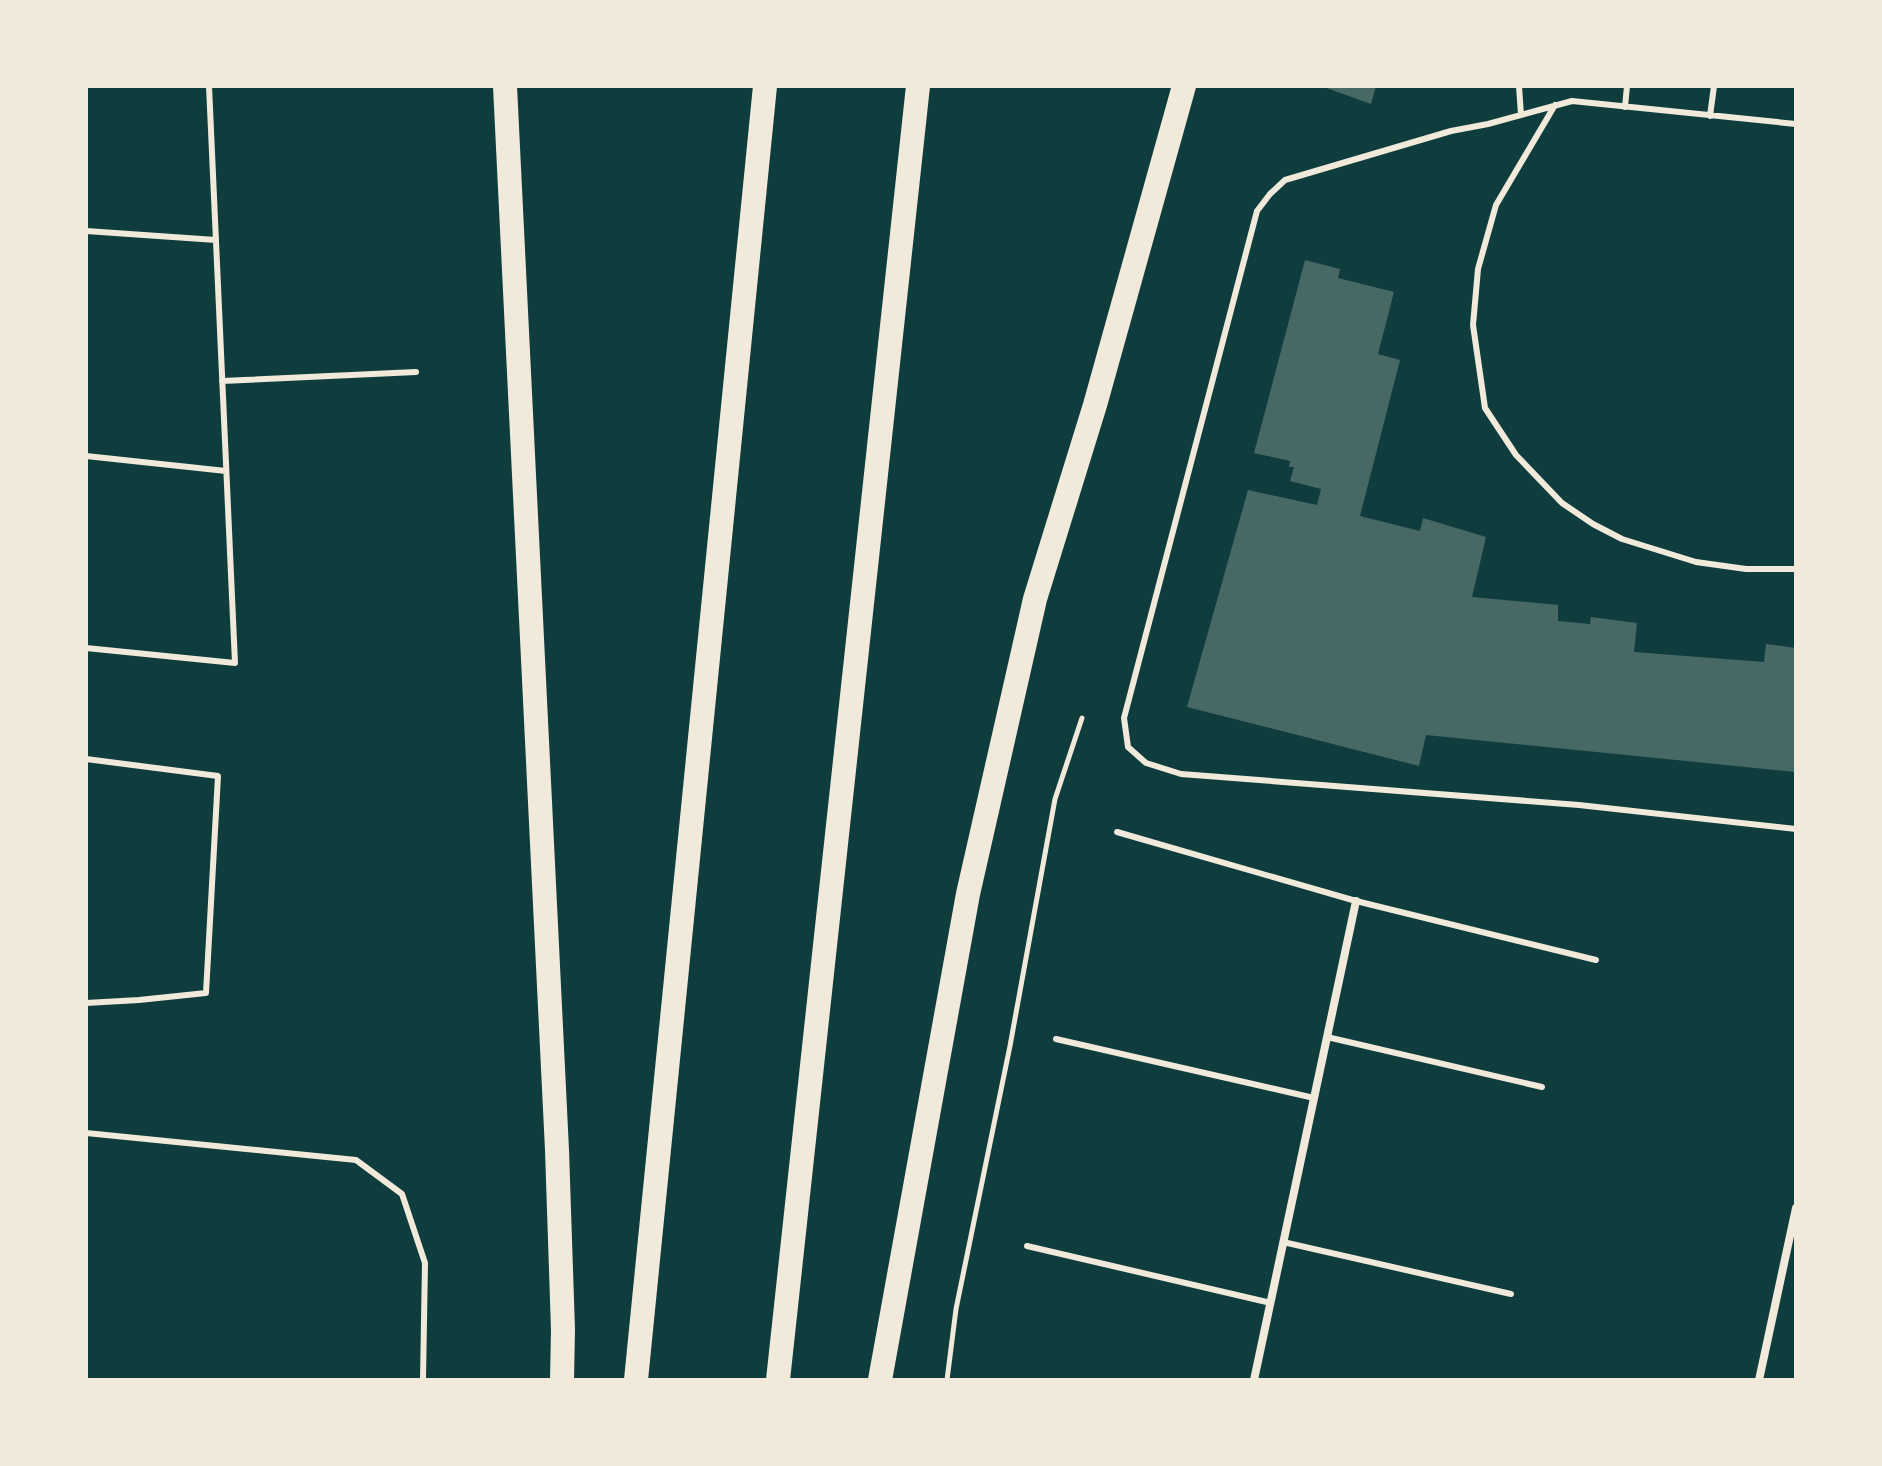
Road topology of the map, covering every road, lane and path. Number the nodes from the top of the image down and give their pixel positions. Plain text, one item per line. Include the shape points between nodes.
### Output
1 (209, 86) edge
2 (505, 86) edge
3 (765, 86) edge
4 (918, 86) edge
5 (1184, 86) edge
6 (1519, 86) edge
7 (1627, 86) edge
8 (1714, 86) edge
9 (1555, 105) junction
10 (1625, 107) junction
11 (1521, 115) junction
12 (1710, 116) junction
13 (1796, 124) edge
14 (86, 231) edge
15 (216, 240) junction
16 (416, 372) dead end
17 (222, 381) junction
18 (86, 456) edge
19 (226, 471) junction
20 (1796, 569) edge
21 (86, 648) edge
22 (1082, 718) dead end
23 (86, 759) edge
24 (1796, 829) edge
25 (1117, 832) dead end
26 (1356, 901) junction
27 (1596, 960) dead end
28 (86, 1003) edge
29 (1327, 1037) junction
30 (1056, 1039) dead end
31 (1542, 1087) dead end
32 (1314, 1098) junction
33 (86, 1133) edge
34 (1796, 1208) edge
35 (1283, 1242) junction
36 (1027, 1246) dead end
37 (1511, 1294) dead end
38 (1271, 1303) junction
39 (423, 1380) edge
40 (562, 1380) edge
41 (636, 1380) edge
42 (778, 1380) edge
43 (880, 1380) edge
44 (947, 1380) edge
45 (1254, 1380) edge
46 (1759, 1380) edge

1 - 15 lane
2 - 40 highway via 557,1150
3 - 41 highway
4 - 42 highway
5 - 43 highway via 1035,599 968,894
6 - 11 lane
7 - 10 lane
8 - 12 lane
9 - 10 lane via 1572,101
9 - 11 lane
9 - 20 lane via 1496,205 1478,269 1473,325 1485,408 1516,455 1562,503 1593,524 1622,539 1696,562
10 - 12 lane
11 - 24 lane via 1285,180 1257,211 1124,718 1128,747 1146,763 1181,774 1579,805
12 - 13 lane
14 - 15 lane
15 - 17 lane
16 - 17 lane
17 - 19 lane
18 - 19 lane
19 - 21 lane via 235,663
22 - 44 path via 1055,799 956,1309
23 - 28 lane via 218,776 206,993
25 - 26 lane
26 - 27 lane
26 - 29 street
29 - 31 lane
29 - 32 street
30 - 32 lane
32 - 35 street
33 - 39 lane via 356,1160 402,1194 425,1263
34 - 46 street
35 - 37 lane
35 - 38 street
36 - 38 lane
38 - 45 street

